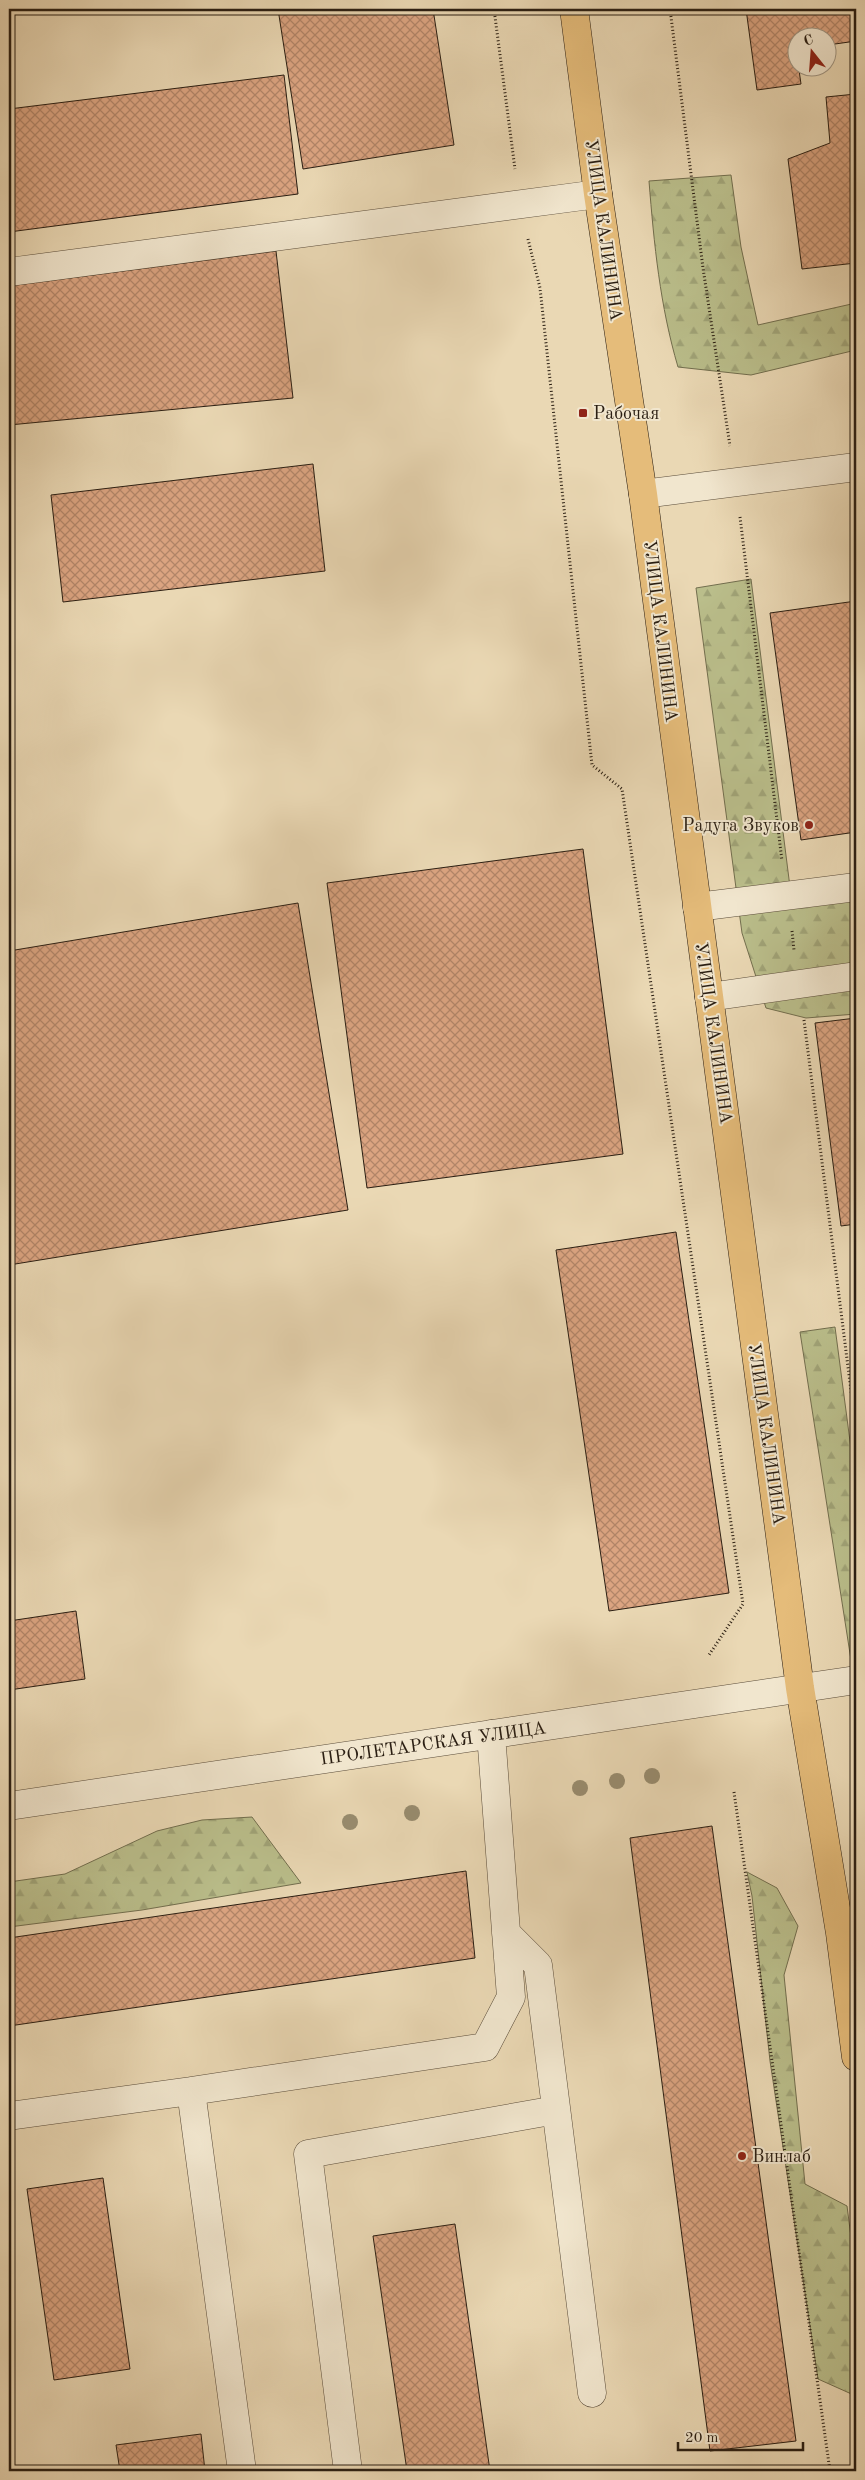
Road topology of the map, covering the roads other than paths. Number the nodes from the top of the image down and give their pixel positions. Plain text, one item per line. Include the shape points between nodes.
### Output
1 (574, 9) edge
2 (598, 194) junction
3 (9, 272) edge
4 (856, 467) edge
5 (643, 494) junction
6 (856, 887) edge
7 (697, 907) junction
8 (856, 976) edge
9 (709, 997) junction
10 (856, 1680) edge
11 (800, 1688) junction
12 (491, 1734) junction
13 (9, 1806) edge
14 (506, 1933) junction
15 (856, 2057) edge
16 (191, 2091) junction
17 (556, 2110) junction
18 (9, 2116) edge
19 (592, 2393) dead end
20 (242, 2471) edge
21 (348, 2471) edge

1 - 2 main road, УЛИЦА КАЛИНИНА
2 - 3 street
2 - 5 main road, УЛИЦА КАЛИНИНА
4 - 5 street
5 - 7 main road, УЛИЦА КАЛИНИНА
6 - 7 street
7 - 9 main road, УЛИЦА КАЛИНИНА
8 - 9 street
9 - 11 main road, УЛИЦА КАЛИНИНА
10 - 11 street, ПРОЛЕТАРСКАЯ УЛИЦА
11 - 12 street, ПРОЛЕТАРСКАЯ УЛИЦА
11 - 15 main road, УЛИЦА КАЛИНИНА via 840,1933
12 - 13 street, ПРОЛЕТАРСКАЯ УЛИЦА
12 - 14 street
14 - 16 street via 512,1997 486,2047
14 - 17 street via 538,1965
16 - 18 street
16 - 20 street
17 - 19 street
17 - 21 street via 308,2154

